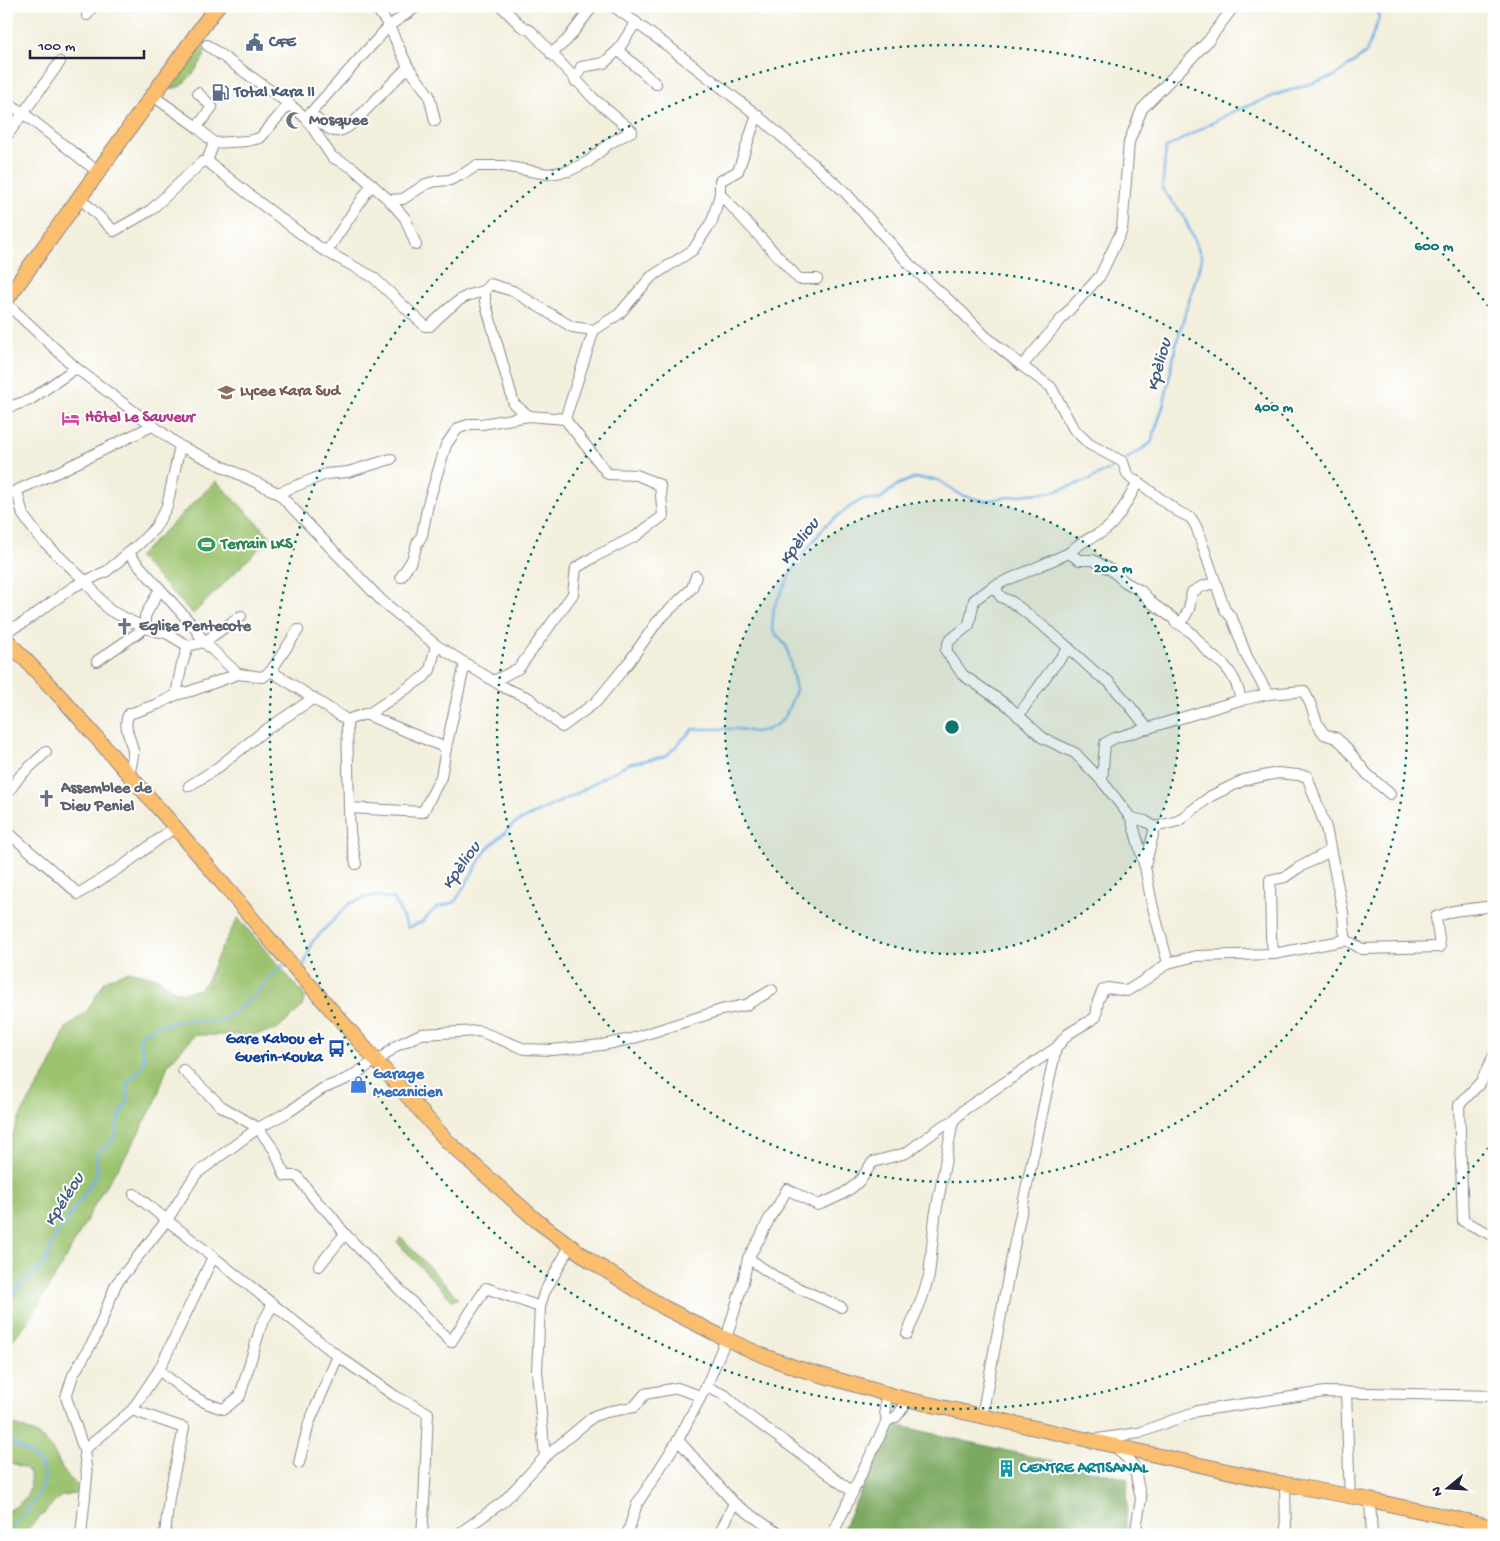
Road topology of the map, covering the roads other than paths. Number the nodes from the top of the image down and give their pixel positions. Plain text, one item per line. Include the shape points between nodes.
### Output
1 (217, 6) edge
2 (374, 6) edge
3 (418, 6) edge
4 (501, 6) edge
5 (593, 6) edge
6 (614, 6) edge
7 (1234, 6) edge
8 (636, 22) junction
9 (389, 26) junction
10 (207, 45) dead end
11 (618, 50) junction
12 (551, 54) junction
13 (60, 62) dead end
14 (408, 67) junction
15 (575, 81) junction
16 (656, 84) dead end
17 (198, 93) dead end
18 (153, 96) junction
19 (6, 101) edge
20 (290, 104) junction
21 (24, 113) junction
22 (757, 115) junction
23 (308, 116) junction
24 (435, 121) dead end
25 (197, 127) junction
26 (6, 136) edge
27 (214, 143) junction
28 (207, 161) junction
29 (98, 172) junction
30 (372, 184) junction
31 (720, 194) junction
32 (79, 197) junction
33 (389, 200) junction
34 (416, 245) dead end
35 (327, 251) junction
36 (817, 279) dead end
37 (485, 292) junction
38 (6, 300) edge
39 (6, 303) edge
40 (594, 330) junction
41 (1022, 366) junction
42 (76, 368) junction
43 (6, 408) edge
44 (529, 416) junction
45 (565, 419) junction
46 (152, 426) junction
47 (180, 446) junction
48 (390, 459) dead end
49 (1138, 482) junction
50 (17, 491) junction
51 (278, 493) junction
52 (6, 495) edge
53 (128, 553) junction
54 (1068, 553) junction
55 (696, 576) dead end
56 (401, 577) dead end
57 (86, 582) junction
58 (1215, 583) junction
59 (994, 586) junction
60 (160, 589) junction
61 (241, 616) dead end
62 (1162, 616) dead end
63 (1181, 624) junction
64 (145, 628) junction
65 (298, 630) dead end
66 (6, 632) edge
67 (6, 638) edge
68 (204, 642) junction
69 (436, 645) junction
70 (188, 646) junction
71 (1069, 648) junction
72 (97, 661) dead end
73 (465, 663) junction
74 (270, 671) junction
75 (238, 674) junction
76 (494, 681) junction
77 (1268, 694) junction
78 (176, 695) junction
79 (314, 698) junction
80 (1241, 701) junction
81 (367, 715) junction
82 (1018, 716) junction
83 (348, 720) junction
84 (1148, 729) junction
85 (446, 748) junction
86 (46, 752) dead end
87 (129, 775) junction
88 (1102, 782) junction
89 (189, 786) dead end
90 (6, 794) edge
91 (1390, 794) dead end
92 (349, 808) junction
93 (1130, 818) junction
94 (174, 826) junction
95 (1155, 827) junction
96 (6, 830) edge
97 (1330, 851) junction
98 (356, 864) dead end
99 (1145, 867) junction
100 (1494, 906) edge
101 (1346, 940) junction
102 (1274, 954) junction
103 (1168, 963) junction
104 (772, 990) dead end
105 (1056, 1048) junction
106 (1494, 1055) edge
107 (377, 1061) junction
108 (183, 1070) dead end
109 (952, 1121) junction
110 (258, 1128) junction
111 (134, 1194) dead end
112 (167, 1220) junction
113 (345, 1234) junction
114 (1494, 1236) edge
115 (570, 1246) junction
116 (213, 1257) junction
117 (748, 1258) junction
118 (320, 1266) dead end
119 (273, 1304) junction
120 (540, 1307) junction
121 (841, 1307) dead end
122 (907, 1334) dead end
123 (726, 1339) junction
124 (338, 1356) junction
125 (159, 1370) junction
126 (703, 1392) junction
127 (1346, 1392) junction
128 (886, 1394) junction
129 (1494, 1396) edge
130 (909, 1400) junction
131 (132, 1410) junction
132 (982, 1416) junction
133 (888, 1421) junction
134 (678, 1440) junction
135 (1091, 1440) junction
136 (1114, 1446) junction
137 (84, 1450) junction
138 (545, 1457) junction
139 (299, 1463) dead end
140 (1285, 1484) junction
141 (853, 1492) junction
142 (1350, 1498) junction
143 (1370, 1500) junction
144 (734, 1503) junction
145 (1494, 1527) edge
146 (81, 1535) edge
147 (165, 1535) edge
148 (422, 1535) edge
149 (457, 1535) edge
150 (626, 1535) edge
151 (719, 1535) edge
152 (780, 1535) edge
153 (832, 1535) edge
154 (1135, 1535) edge
155 (1286, 1535) edge
156 (1372, 1535) edge

1 - 18 highway
2 - 9 street
3 - 9 street
4 - 12 street via 521,26 531,31
5 - 12 street via 567,40
6 - 8 street
7 - 41 street via 1208,41 1142,109 1129,142 1122,230 1100,276
8 - 11 street
8 - 22 street
9 - 14 street
9 - 23 street
10 - 20 street
11 - 15 street via 604,63 581,67
11 - 16 street
12 - 15 street
13 - 21 street
14 - 23 street via 344,131 337,132
14 - 24 street via 429,95
15 - 33 street via 632,131 569,171 548,174 503,166 476,166 450,180 426,184 403,199
17 - 25 street via 212,107
18 - 25 street
18 - 29 highway
19 - 21 street
20 - 23 street
20 - 27 street via 260,138
21 - 26 street
21 - 29 street
22 - 31 street via 738,171 720,181
22 - 41 street via 845,192 910,265
23 - 30 street via 332,157 353,168
25 - 27 street
27 - 28 street
28 - 32 street via 202,162 150,210 114,231
28 - 35 street
29 - 32 highway
30 - 33 street
30 - 35 street
31 - 36 street via 799,280
31 - 40 street via 712,221 693,250 650,277 618,314
32 - 38 highway
33 - 34 street via 405,218
35 - 37 street via 373,277 428,327 466,296
37 - 40 street via 490,284 513,291 572,327
37 - 44 street via 514,404
39 - 42 street
40 - 45 street
41 - 49 street via 1051,387 1073,428 1089,444 1123,462 1127,476
42 - 43 street via 30,400
42 - 46 street
44 - 45 street
44 - 56 street via 470,424 455,432 446,445 422,535
45 - 76 street via 608,474 637,475 660,485 663,516 636,536 576,568 573,594 519,668
46 - 47 street
46 - 50 street
47 - 51 street
47 - 53 street via 167,506 155,528
48 - 51 street via 348,472 326,474
49 - 54 street via 1123,510 1103,532
49 - 58 street via 1191,518
50 - 52 street
50 - 57 street via 23,515 39,537
51 - 69 street via 382,601
53 - 57 street via 107,571
53 - 60 street
54 - 59 street
54 - 63 street via 1079,560 1093,560 1111,570
55 - 76 street via 692,588 657,622 596,702 562,727 529,698
57 - 64 street via 109,610
57 - 66 street via 73,587
58 - 63 street via 1192,592 1189,609
58 - 77 street via 1247,657
59 - 71 street via 1001,597 1012,602
59 - 82 street via 974,600 969,625 949,641 946,651 962,675
60 - 64 street via 144,616
60 - 68 street
61 - 68 street
62 - 63 street
63 - 80 street via 1224,665 1239,687
64 - 70 street via 168,634
64 - 72 street
65 - 74 street
67 - 87 main road
68 - 70 street
68 - 75 street
69 - 73 street
69 - 81 street via 430,670 424,677
70 - 78 street via 180,668
71 - 82 street
71 - 84 street via 1108,681
73 - 76 street
73 - 85 street
74 - 75 street via 263,677
74 - 79 street
75 - 78 street
77 - 80 street
77 - 91 street via 1304,691 1324,734 1343,744 1366,774
78 - 87 street via 131,712 127,717 133,752
79 - 83 street
79 - 89 street
80 - 84 street
81 - 83 street
81 - 85 street
82 - 88 street via 1043,738 1075,753
83 - 92 street
84 - 88 street via 1105,743
85 - 92 street via 441,777 423,812
86 - 90 street
87 - 94 main road
88 - 93 street
92 - 98 street
93 - 95 street
93 - 99 street
94 - 96 street via 124,866 78,894
94 - 107 main road
95 - 97 street via 1178,821 1211,796 1244,780 1278,772 1308,776 1326,828
95 - 99 street
97 - 101 street
97 - 102 street via 1285,877 1270,880
99 - 103 street
100 - 101 street via 1453,911 1436,917 1440,947 1362,949
101 - 102 street
102 - 103 street via 1196,956
103 - 105 street via 1127,991 1103,990 1096,1017 1068,1034
104 - 107 street via 746,1005 602,1045 525,1049 479,1031 421,1034 396,1046
105 - 109 street
105 - 132 street
106 - 114 street via 1481,1082 1459,1105 1463,1221
107 - 110 street via 322,1089
107 - 115 main road via 447,1141 518,1205
108 - 110 street via 221,1106
109 - 117 street via 906,1152 873,1162 847,1192 831,1200 818,1205 787,1189
109 - 122 street via 935,1218 929,1276
110 - 112 street via 196,1174
110 - 113 street via 275,1151 285,1176 298,1176
111 - 112 street
112 - 116 street
112 - 137 street via 116,1284 95,1338 73,1374 66,1397
113 - 118 street
113 - 120 street via 450,1342 486,1288
115 - 120 street via 544,1293
115 - 123 main road via 665,1308
116 - 119 street
116 - 125 street
117 - 121 street via 780,1280
117 - 123 street
119 - 124 street
119 - 125 street via 261,1326 240,1396 224,1409 191,1395
120 - 138 street via 537,1371
123 - 126 street
123 - 128 main road via 797,1368
124 - 139 street via 309,1423
124 - 148 street via 396,1396 428,1413
125 - 131 street
126 - 134 street
126 - 138 street via 677,1388 645,1394 634,1407 594,1416
126 - 141 street via 725,1395
127 - 129 street
127 - 135 street via 1325,1392 1197,1411 1139,1433
127 - 142 street
128 - 130 main road
128 - 133 street
130 - 132 main road
130 - 133 street via 896,1417
131 - 137 street
131 - 147 street via 184,1428 168,1497
132 - 135 main road
133 - 141 street
134 - 144 street
134 - 150 street via 637,1504
135 - 136 main road
136 - 140 main road
136 - 154 street via 1134,1466 1141,1499
137 - 146 street via 87,1476
138 - 149 street via 504,1501
140 - 142 main road
140 - 155 street
141 - 153 street
142 - 143 main road
143 - 145 main road
143 - 156 street
144 - 151 street
144 - 152 street

